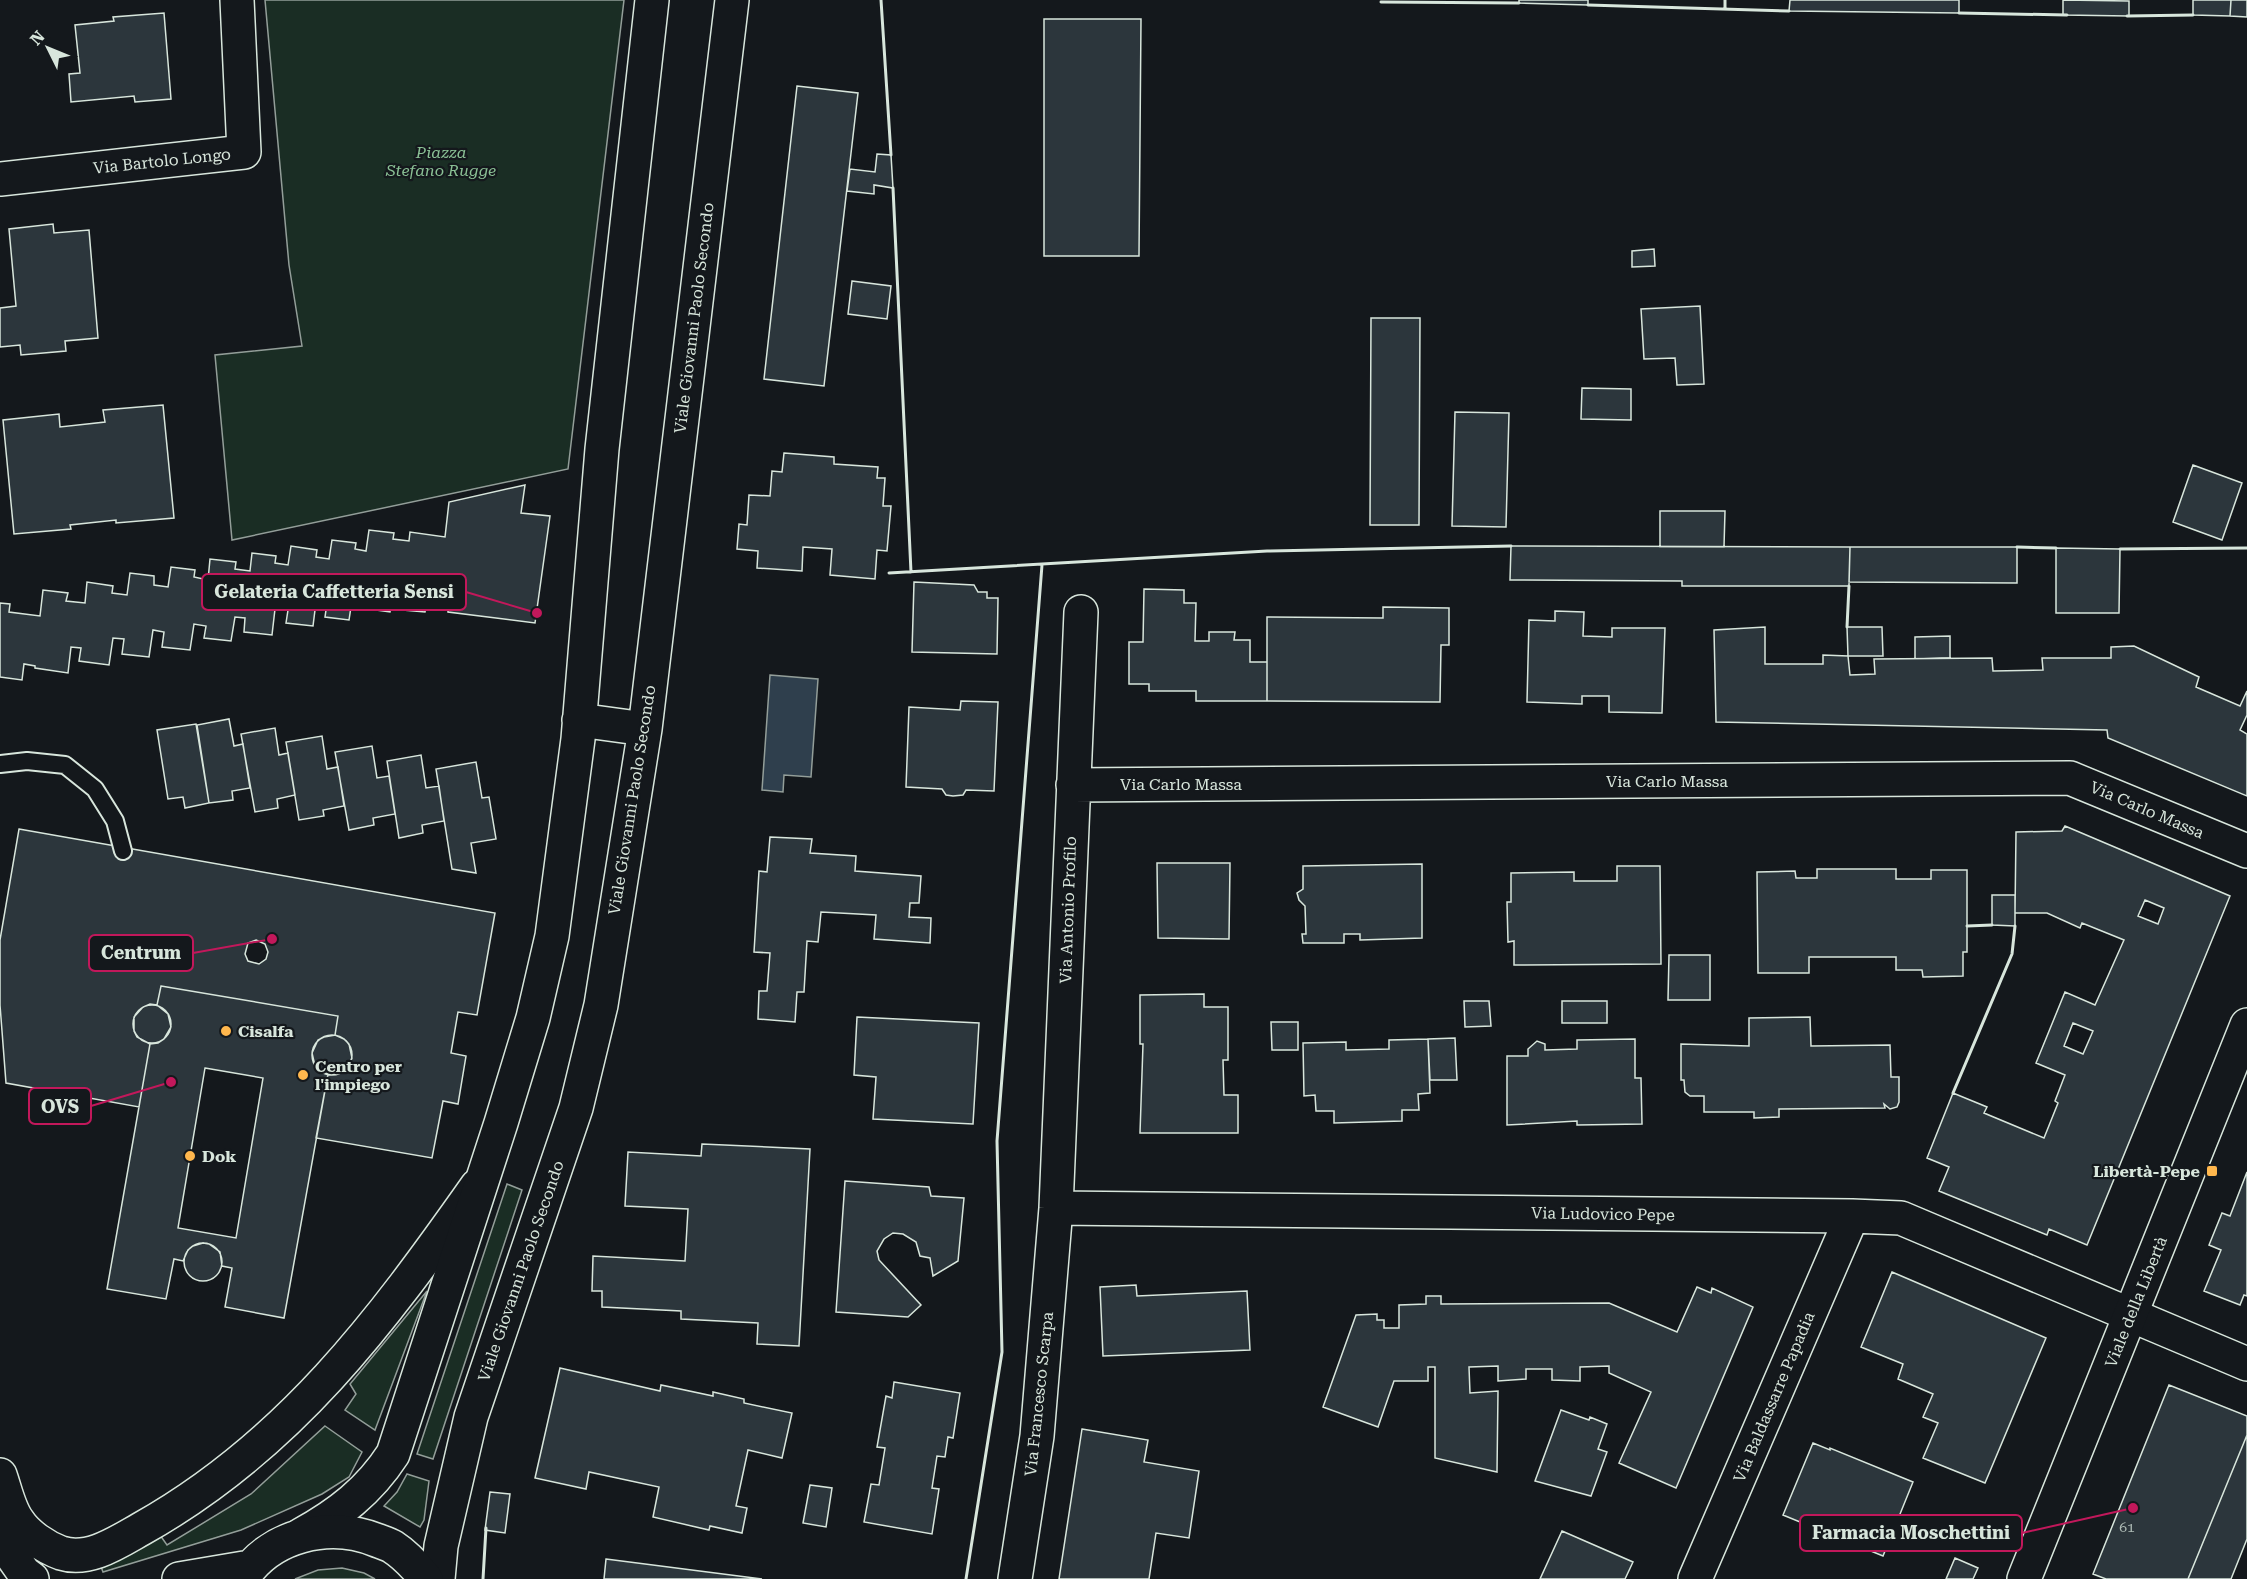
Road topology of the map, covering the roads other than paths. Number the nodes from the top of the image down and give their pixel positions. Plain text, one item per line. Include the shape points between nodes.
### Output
1 (237, 0) edge
2 (652, 0) edge
3 (732, 0) edge
4 (0, 179) edge
5 (1081, 612) dead end
6 (579, 720) junction
7 (645, 729) junction
8 (0, 764) edge
9 (1073, 785) junction
10 (123, 851) dead end
11 (2247, 851) edge
12 (2247, 1026) edge
13 (485, 1175) junction
14 (1056, 1208) junction
15 (1852, 1216) junction
16 (2131, 1315) junction
17 (2247, 1364) edge
18 (0, 1475) edge
19 (301, 1535) junction
20 (0, 1539) edge
21 (246, 1573) edge
22 (32, 1579) edge
23 (179, 1579) edge
24 (426, 1579) edge
25 (438, 1579) edge
26 (1015, 1579) edge
27 (1695, 1579) edge
28 (2024, 1579) edge

1 - 4 street, Via Bartolo Longo via 244,152
2 - 6 street via 602,449
3 - 7 street, Viale Giovanni Paolo Secondo
5 - 9 street, Via Antonio Profilo
6 - 7 street
6 - 13 street via 552,936 533,1018
7 - 25 street, Viale Giovanni Paolo Secondo via 601,1005 585,1074 471,1417 441,1546
8 - 10 lane via 27,761 65,765 95,789 116,820
9 - 11 street, Via Carlo Massa via 2070,778
9 - 14 street, Via Antonio Profilo
12 - 16 street, Viale della Libertà
13 - 18 street via 415,1274 310,1399 219,1480 153,1523 90,1554 63,1553 40,1542 17,1521
13 - 19 street via 393,1454 364,1492
14 - 15 street, Via Ludovico Pepe
14 - 26 street, Via Francesco Scarpa via 1037,1436
15 - 16 street, Via Ludovico Pepe via 1901,1218
15 - 27 street, Via Baldassarre Papadia
16 - 17 street, Via Ludovico Pepe
16 - 28 street, Viale della Libertà
19 - 21 street via 271,1549
19 - 24 street via 333,1531 359,1534 393,1547
20 - 22 street
21 - 23 street

